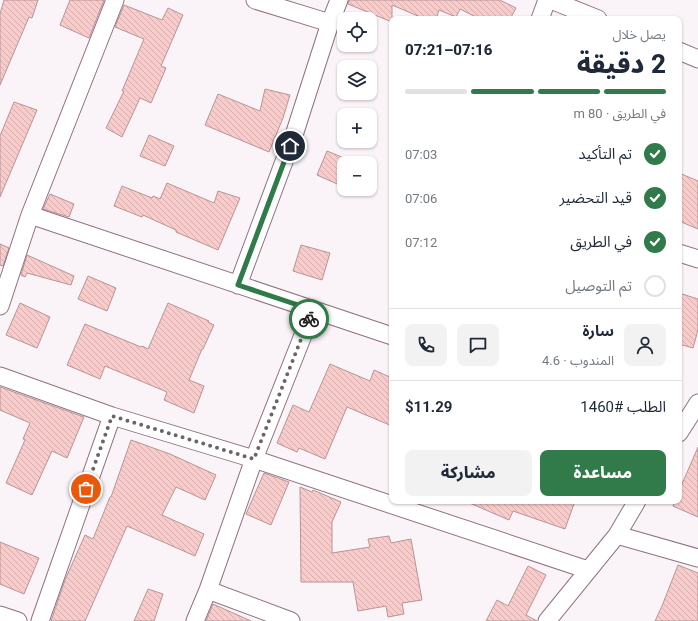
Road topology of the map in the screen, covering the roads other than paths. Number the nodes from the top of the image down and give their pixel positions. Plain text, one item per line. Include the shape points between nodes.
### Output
1 (115, 0) edge
2 (255, 0) edge
3 (339, 0) edge
4 (547, 0) edge
5 (551, 0) edge
6 (541, 16) edge
7 (591, 16) edge
8 (330, 23) junction
9 (682, 52) edge
10 (698, 59) edge
11 (30, 215) junction
12 (682, 254) edge
13 (698, 259) edge
14 (238, 285) junction
15 (0, 306) edge
16 (313, 310) junction
17 (389, 335) edge
18 (0, 376) edge
19 (698, 403) edge
20 (112, 416) junction
21 (682, 428) edge
22 (254, 459) junction
23 (389, 504) edge
24 (389, 504) edge
25 (635, 504) edge
26 (617, 535) junction
27 (698, 558) edge
28 (588, 570) junction
29 (208, 590) junction
30 (0, 615) edge
31 (18, 621) edge
32 (40, 621) edge
33 (195, 621) edge
34 (292, 621) edge
35 (547, 621) edge

1 - 11 street
2 - 8 street
3 - 8 street
4 - 6 street
5 - 7 street
8 - 14 street via 295,132
9 - 10 street
11 - 14 street
11 - 15 street
12 - 13 street
14 - 16 street
16 - 17 street
16 - 22 street
18 - 20 street
19 - 21 street
20 - 22 street
20 - 32 street
22 - 24 street
22 - 29 street
23 - 28 street
25 - 26 street
26 - 27 street
26 - 28 street
28 - 35 street
29 - 33 street
29 - 34 street
30 - 31 street

